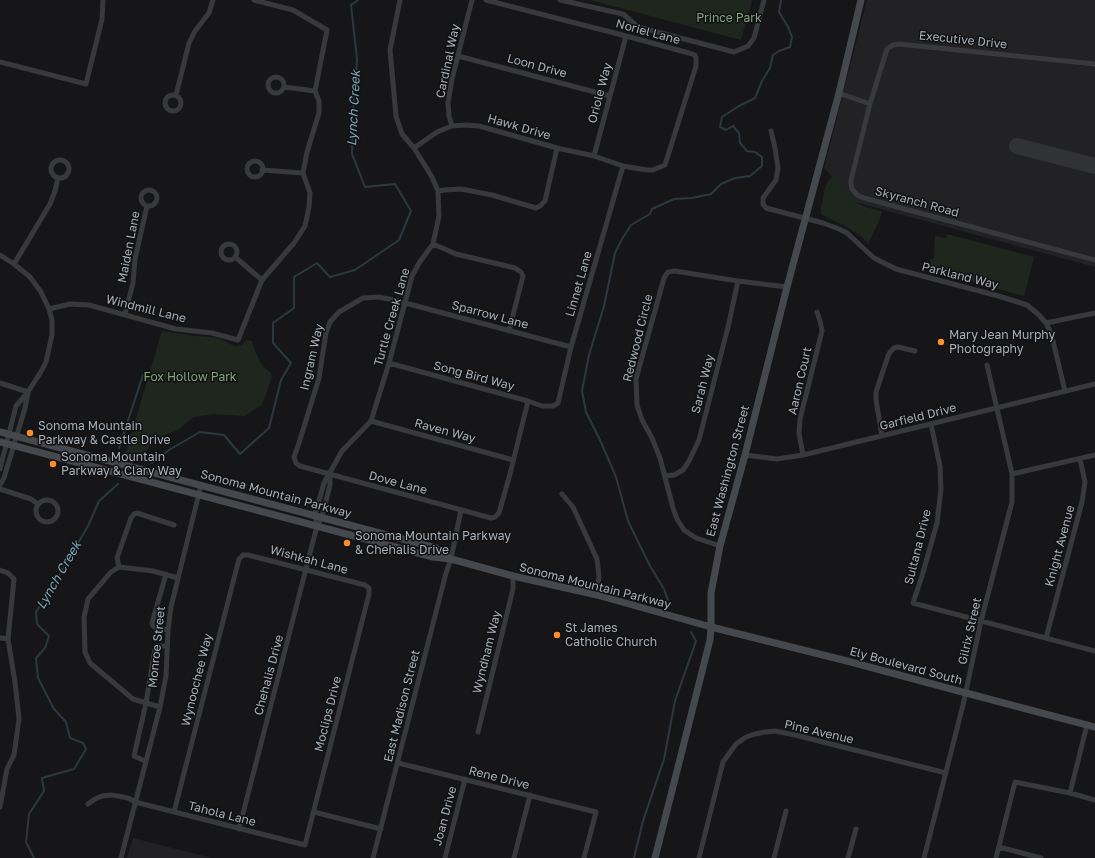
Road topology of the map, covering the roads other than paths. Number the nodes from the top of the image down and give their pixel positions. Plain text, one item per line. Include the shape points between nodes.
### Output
1 (103, 0) edge
2 (213, 0) edge
3 (254, 0) edge
4 (400, 0) edge
5 (472, 0) edge
6 (486, 0) edge
7 (560, 0) edge
8 (764, 0) edge
9 (861, 0) edge
10 (626, 36) junction
11 (458, 56) junction
12 (0, 62) edge
13 (1095, 64) edge
14 (284, 87) dead end
15 (315, 90) junction
16 (839, 93) junction
17 (176, 95) dead end
18 (610, 96) junction
19 (870, 104) junction
20 (452, 126) junction
21 (771, 131) dead end
22 (414, 148) junction
23 (557, 148) junction
24 (594, 156) junction
25 (664, 165) joint
26 (623, 166) junction
27 (262, 170) dead end
28 (303, 173) junction
29 (58, 178) dead end
30 (438, 192) junction
31 (147, 206) dead end
32 (805, 219) junction
33 (433, 244) junction
34 (0, 255) edge
35 (235, 257) dead end
36 (1095, 260) edge
37 (14, 264) junction
38 (262, 280) junction
39 (738, 281) junction
40 (786, 287) junction
41 (404, 303) junction
42 (49, 309) junction
43 (817, 312) dead end
44 (1095, 313) edge
45 (125, 314) junction
46 (1046, 323) junction
47 (509, 331) junction
48 (571, 347) junction
49 (915, 351) dead end
50 (390, 363) junction
51 (987, 365) dead end
52 (0, 383) edge
53 (1095, 384) edge
54 (1065, 391) junction
55 (28, 392) junction
56 (528, 401) junction
57 (553, 406) joint
58 (997, 408) junction
59 (371, 421) junction
60 (930, 424) junction
61 (0, 432) edge
62 (13, 435) junction
63 (882, 436) junction
64 (7, 444) edge
65 (745, 455) junction
66 (803, 455) junction
67 (1095, 455) edge
68 (1080, 459) junction
69 (513, 460) junction
70 (0, 469) edge
71 (330, 474) junction
72 (1012, 474) junction
73 (665, 476) junction
74 (0, 485) edge
75 (201, 485) junction
76 (0, 489) edge
77 (562, 494) dead end
78 (198, 495) junction
79 (38, 504) junction
80 (461, 510) junction
81 (319, 516) junction
82 (174, 525) dead end
83 (318, 526) junction
84 (720, 546) junction
85 (243, 555) joint
86 (450, 559) junction
87 (119, 567) junction
88 (0, 570) edge
89 (306, 570) junction
90 (166, 574) junction
91 (513, 576) junction
92 (178, 578) junction
93 (368, 588) joint
94 (597, 596) junction
95 (981, 621) junction
96 (711, 627) junction
97 (168, 630) junction
98 (0, 638) edge
99 (8, 638) junction
100 (1046, 638) junction
101 (167, 646) junction
102 (1095, 651) edge
103 (966, 693) junction
104 (146, 703) junction
105 (160, 707) junction
106 (1087, 725) junction
107 (1095, 727) edge
108 (478, 732) dead end
109 (145, 761) junction
110 (398, 762) junction
111 (0, 768) edge
112 (7, 769) junction
113 (946, 773) junction
114 (465, 779) junction
115 (1070, 793) junction
116 (530, 796) junction
117 (1095, 800) edge
118 (135, 802) junction
119 (88, 804) dead end
120 (0, 807) edge
121 (786, 811) dead end
122 (174, 812) junction
123 (314, 812) junction
124 (239, 829) junction
125 (381, 829) junction
126 (856, 829) dead end
127 (305, 845) joint
128 (999, 847) junction
129 (121, 858) edge
130 (373, 858) edge
131 (445, 858) edge
132 (514, 858) edge
133 (584, 858) edge
134 (655, 858) edge
135 (699, 858) edge
136 (774, 858) edge
137 (848, 858) edge
138 (924, 858) edge
139 (996, 858) edge
140 (1041, 858) edge

1 - 12 street via 102,19 86,84
2 - 17 street via 209,13 189,43
3 - 15 street via 293,10 327,30
4 - 22 street, Turtle Creek Lane via 390,50 396,116 402,134
5 - 11 street, Cardinal Way
6 - 10 street, Noriel Lane
7 - 8 street via 623,14 638,27 734,52 748,46 754,38
9 - 16 main road, East Washington Street
10 - 18 street, Oriole Way
10 - 25 street, Noriel Lane via 689,53 696,58 696,66
11 - 18 street, Loon Drive
11 - 20 street, Cardinal Way via 448,103
13 - 19 street, Executive Drive via 899,44 888,49
14 - 15 street
15 - 28 street via 319,101 319,113
16 - 19 street
16 - 32 main road, East Washington Street
18 - 24 street, Oriole Way
19 - 36 street, Skyranch Road via 851,180 852,189 857,195
20 - 22 street, Hawk Drive via 437,132
20 - 23 street, Hawk Drive via 479,126
21 - 32 street, Parkland Way via 778,168 776,180 762,198 763,204 766,208
22 - 30 street, Turtle Creek Lane
23 - 24 street, Hawk Drive
23 - 30 street via 545,200 536,208 461,189
24 - 26 street, Hawk Drive
25 - 26 street, Hawk Drive via 653,170
26 - 48 street, Linnet Lane
27 - 28 street
28 - 38 street via 310,193 305,226
29 - 37 street via 50,204
30 - 33 street, Turtle Creek Lane via 439,216
31 - 45 street, Maiden Lane
32 - 40 main road, East Washington Street
32 - 46 street, Parkland Way via 840,228 868,254 890,267 1027,305
33 - 41 street, Turtle Creek Lane via 412,276
33 - 47 street via 456,254 521,272 523,276
34 - 37 street
35 - 38 street
37 - 42 street via 30,277
38 - 45 street, Windmill Lane via 238,340 212,333 176,329
39 - 40 street, Redwood Circle
39 - 73 street, Sarah Way via 699,440 683,470
39 - 73 street, Redwood Circle via 675,271 668,272 664,278 636,379 636,392 642,420 652,438
40 - 65 main road, East Washington Street
41 - 47 street, Sparrow Lane
41 - 50 street, Turtle Creek Lane
41 - 71 street, Ingram Way via 378,297 363,298 339,312 330,322 319,378 294,457 300,466
42 - 45 street, Windmill Lane via 70,304 89,305
42 - 55 street via 52,336 46,362
43 - 66 street, Aaron Court via 822,331 800,419 799,433
44 - 46 street
46 - 54 street, Parkland Way via 1054,341
47 - 48 street, Sparrow Lane
48 - 57 street, Linnet Lane via 558,403
49 - 63 street via 898,347 888,356 876,392
50 - 56 street, Song Bird Way
50 - 59 street, Turtle Creek Lane
51 - 58 street, Gilrix Street
52 - 55 street
53 - 54 street, Garfield Drive
54 - 58 street, Garfield Drive
55 - 62 street via 25,408
55 - 62 street via 16,406
56 - 57 street, Song Bird Way via 542,406
56 - 69 street
58 - 60 street, Garfield Drive
58 - 72 street, Gilrix Street
59 - 69 street, Raven Way
59 - 71 street, Turtle Creek Lane via 342,451
60 - 63 street, Garfield Drive
60 - 95 street, Sultana Drive via 940,466 941,489 937,523 913,603
61 - 62 main road, Sonoma Mountain Parkway
62 - 64 street
62 - 75 main road, Sonoma Mountain Parkway
63 - 66 street, Garfield Drive
64 - 70 street
64 - 74 street via 4,478
64 - 78 main road, Sonoma Mountain Parkway
65 - 66 street, Garfield Drive via 777,459
65 - 84 main road, East Washington Street
67 - 68 street
68 - 72 street
68 - 100 street, Knight Avenue via 1085,482 1082,502
69 - 80 street via 499,513 491,518
71 - 80 street, Dove Lane
71 - 81 street, Turtle Creek Lane via 330,485
72 - 95 street, Gilrix Street via 1012,502
73 - 84 street, Redwood Circle via 673,508 684,530 696,538
75 - 78 street, Monroe Street
75 - 81 main road, Sonoma Mountain Parkway
76 - 79 street via 31,498
77 - 94 street via 573,507 597,559
78 - 83 main road, Sonoma Mountain Parkway
78 - 92 street, Monroe Street
79 - 79 street via 36,510 39,519 49,522 55,518 55,504 48,501
80 - 86 street
81 - 83 street, Turtle Creek Lane
81 - 86 main road, Sonoma Mountain Parkway via 436,548
82 - 87 street via 137,512 134,514 117,558
83 - 86 main road, Sonoma Mountain Parkway via 433,557
83 - 89 street, Chehalis Drive
84 - 96 main road, East Washington Street via 711,593
85 - 89 street, Wishkah Lane
85 - 122 street, Wynoochee Way via 239,559
86 - 91 main road, Sonoma Mountain Parkway
86 - 110 street, East Madison Street
87 - 90 street
87 - 104 street via 111,572 88,599 84,617 86,652 90,664 133,699
88 - 99 street via 14,579
89 - 93 street, Wishkah Lane
89 - 124 street, Chehalis Drive
90 - 92 street
90 - 97 street via 152,623 156,628
91 - 94 main road, Sonoma Mountain Parkway
91 - 108 street, Wyndham Way via 513,589
92 - 97 street, Monroe Street
93 - 123 street, Moclips Drive via 369,594
94 - 96 main road, Sonoma Mountain Parkway
95 - 100 street
95 - 103 street, Gilrix Street
96 - 103 main road, Ely Boulevard South via 847,660
96 - 134 main road, East Washington Street via 710,640
97 - 101 street, Monroe Street
98 - 99 street
99 - 112 street via 19,719 14,755
100 - 102 street
101 - 104 street via 158,646 155,649
101 - 105 street, Monroe Street via 166,676
103 - 106 main road, Ely Boulevard South
103 - 113 street, Gilrix Street
104 - 105 street
104 - 109 street via 134,756
105 - 109 street, Monroe Street
106 - 107 main road, Ely Boulevard South
106 - 115 street
109 - 118 street, Monroe Street
110 - 114 street, Rene Drive
110 - 125 street, East Madison Street
111 - 112 street
112 - 120 street
113 - 135 street, Pine Avenue via 795,735 765,732 746,737 736,744 723,762
113 - 138 street, Gilrix Street
114 - 116 street, Rene Drive
114 - 131 street, Joan Drive
115 - 117 street
115 - 128 street via 1015,782
116 - 132 street
116 - 133 street, Rene Drive via 596,812
118 - 119 street, Tahola Lane via 111,795 102,796
118 - 122 street, Tahola Lane
118 - 129 street, Monroe Street
121 - 136 street
122 - 124 street, Tahola Lane
123 - 125 street
123 - 127 street, Moclips Drive
124 - 127 street, Tahola Lane
125 - 130 street, East Madison Street
126 - 137 street
128 - 139 street
128 - 140 street

